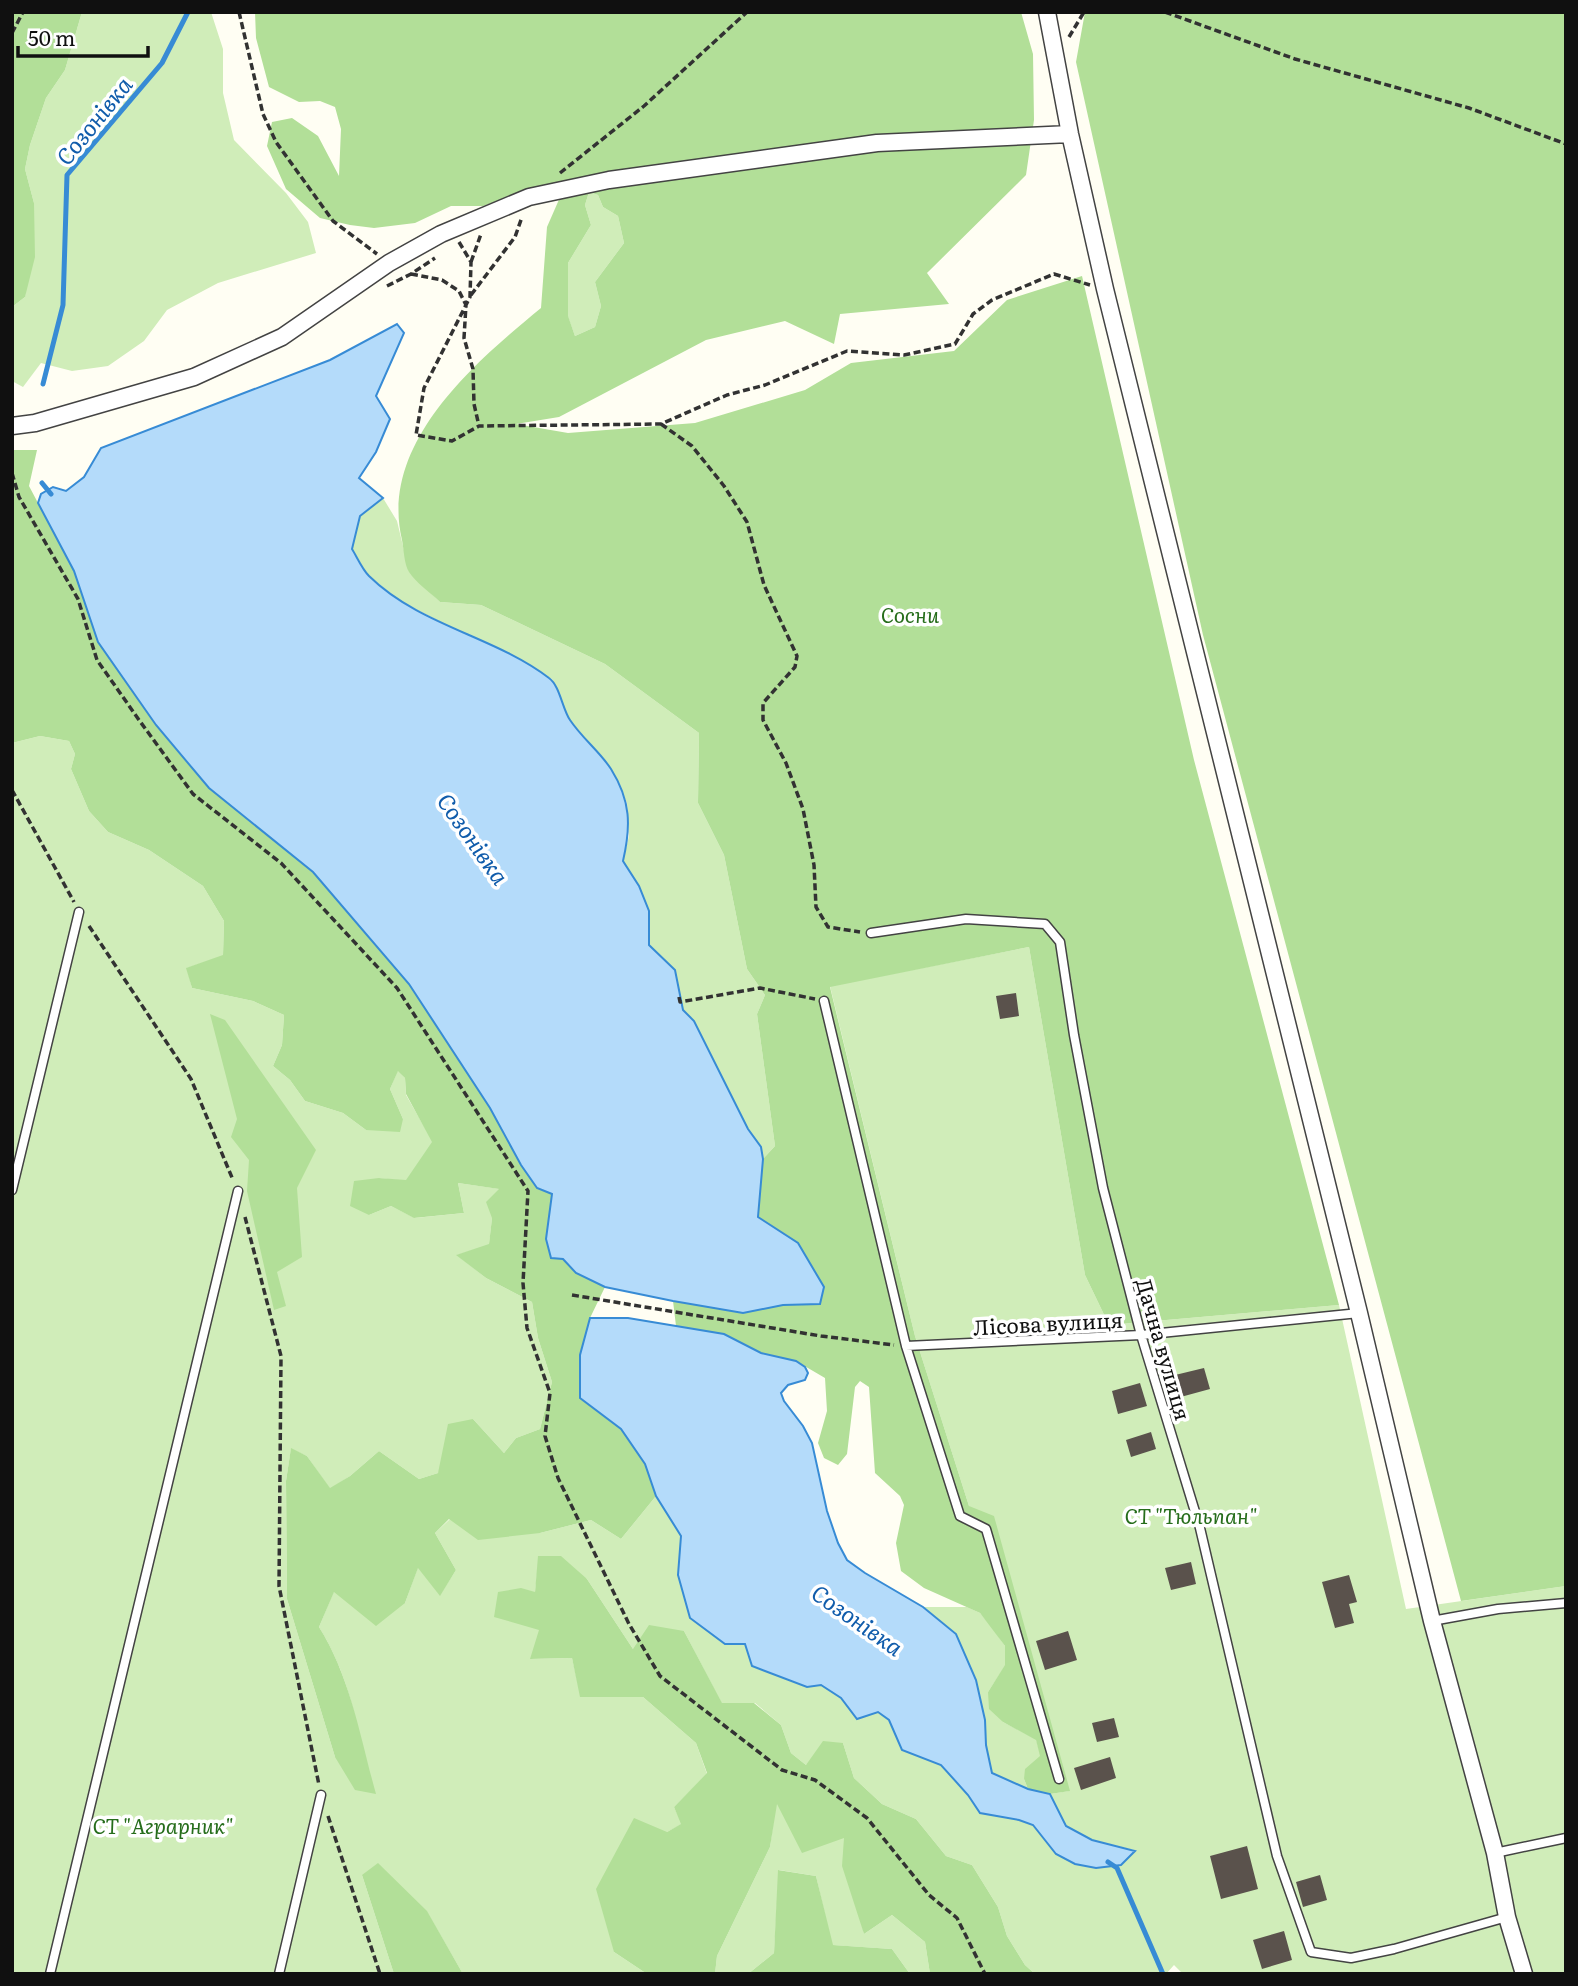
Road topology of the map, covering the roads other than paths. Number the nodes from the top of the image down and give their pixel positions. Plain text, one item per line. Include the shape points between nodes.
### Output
1 (1047, 12) edge
2 (1070, 134) junction
3 (12, 426) edge
4 (79, 912) road end
5 (871, 933) road end
6 (824, 1001) road end
7 (12, 1191) edge
8 (238, 1191) road end
9 (1359, 1313) junction
10 (1141, 1335) junction
11 (906, 1346) junction
12 (1566, 1603) edge
13 (1432, 1620) junction
14 (1059, 1779) dead end
15 (321, 1795) road end
16 (1566, 1838) edge
17 (1495, 1853) junction
18 (1507, 1917) junction
19 (50, 1974) edge
20 (279, 1974) edge
21 (1524, 1974) edge

1 - 2 street
2 - 3 street via 877,143 609,180 529,197 441,234 389,263 282,337 194,377
2 - 9 street
4 - 7 lane
5 - 10 lane, Дачна вулиця via 966,919 1045,924 1060,942 1103,1188
6 - 11 lane
8 - 19 lane
9 - 10 lane, Лісова вулиця
9 - 13 street
10 - 11 lane, Лісова вулиця
10 - 18 lane, Дачна вулиця via 1200,1528 1277,1856 1311,1952 1352,1958
11 - 14 lane via 960,1516 986,1529
12 - 13 lane
13 - 17 street
15 - 20 lane
16 - 17 lane
17 - 18 street
18 - 21 street

